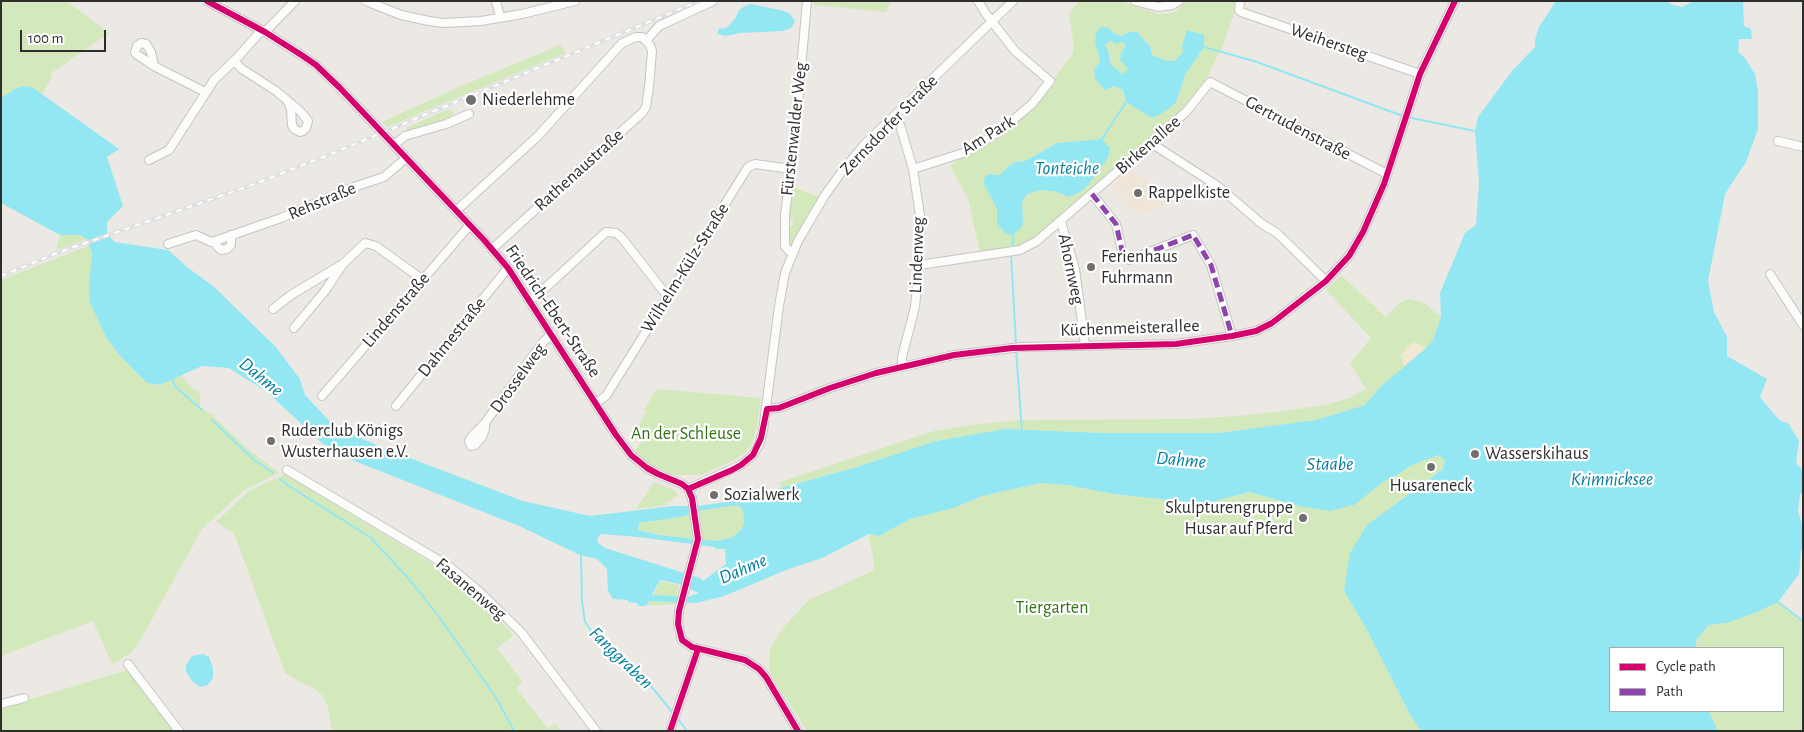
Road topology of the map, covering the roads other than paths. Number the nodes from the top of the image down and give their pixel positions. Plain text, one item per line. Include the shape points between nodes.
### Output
1 (207, 1) edge
2 (295, 1) edge
3 (366, 1) edge
4 (496, 1) edge
5 (575, 1) edge
6 (713, 1) edge
7 (807, 1) edge
8 (978, 1) edge
9 (1013, 1) edge
10 (1135, 1) edge
11 (1179, 1) edge
12 (1240, 1) edge
13 (1455, 1) edge
14 (500, 17) junction
15 (991, 22) junction
16 (263, 31) junction
17 (646, 41) junction
18 (234, 61) junction
19 (154, 66) dead end
20 (1420, 74) junction
21 (1210, 82) joint
22 (205, 92) junction
23 (287, 100) dead end
24 (468, 114) dead end
25 (893, 117) junction
26 (1778, 140) dead end
27 (1151, 143) junction
28 (394, 145) junction
29 (1803, 146) edge
30 (406, 158) junction
31 (149, 160) dead end
32 (791, 169) junction
33 (912, 169) junction
34 (1387, 174) junction
35 (1092, 194) junction
36 (456, 210) junction
37 (1061, 222) junction
38 (470, 225) junction
39 (231, 235) junction
40 (215, 241) junction
41 (168, 244) dead end
42 (492, 249) junction
43 (793, 253) junction
44 (343, 264) junction
45 (919, 265) junction
46 (508, 268) junction
47 (1770, 274) dead end
48 (423, 280) junction
49 (1326, 281) junction
50 (668, 295) junction
51 (530, 300) junction
52 (273, 310) dead end
53 (1803, 325) edge
54 (294, 328) dead end
55 (552, 334) junction
56 (1232, 336) junction
57 (1085, 345) junction
58 (902, 366) junction
59 (322, 396) dead end
60 (596, 403) junction
61 (396, 406) dead end
62 (766, 409) junction
63 (485, 423) dead end
64 (287, 470) dead end
65 (688, 490) junction
66 (698, 649) junction
67 (128, 664) dead end
68 (24, 698) dead end
69 (1, 704) edge
70 (179, 731) edge
71 (596, 731) edge
72 (670, 731) edge
73 (798, 731) edge

1 - 16 street, Friedrich-Ebert-Straße
2 - 16 street
3 - 14 street via 401,15 429,21 458,23
4 - 14 street
5 - 14 street
6 - 17 street via 659,26
7 - 32 street, Fürstenwalder Weg
8 - 15 street
9 - 15 street, Zernsdorfer Straße
10 - 11 street via 1158,7
12 - 20 street, Weihersteg via 1239,10
13 - 20 street, Küchenmeisterallee
15 - 25 street, Zernsdorfer Straße
15 - 33 street, Am Park via 1016,51 1050,81 1032,104 1000,131 966,152
16 - 18 street
16 - 28 street, Friedrich-Ebert-Straße via 317,66
17 - 36 street via 636,37 622,43 538,136
17 - 42 street, Rathenaustraße via 652,51 643,112
18 - 22 street
18 - 23 street
19 - 22 street
20 - 34 street, Küchenmeisterallee
21 - 27 street, Birkenallee via 1186,112
21 - 34 street, Gertrudenstraße
22 - 31 street via 170,150
24 - 28 street via 405,136
25 - 33 street, Lindenweg via 900,125
25 - 43 street, Zernsdorfer Straße via 852,158 833,183
26 - 29 street
27 - 35 street, Birkenallee
27 - 49 street via 1219,187 1277,233
28 - 30 street, Friedrich-Ebert-Straße
30 - 36 street, Friedrich-Ebert-Straße
30 - 39 street, Rehstraße via 384,178
32 - 43 street, Fürstenwalder Weg via 784,243 786,249
32 - 50 street, Wilhelm-Külz-Straße via 755,164 748,167
33 - 45 street, Lindenweg via 921,222
34 - 49 street, Küchenmeisterallee via 1363,232 1349,256
35 - 37 street, Birkenallee
35 - 56 street via 1116,224 1123,255 1129,260 1193,236 1211,264
36 - 38 street, Friedrich-Ebert-Straße
37 - 45 street, Birkenallee via 1020,250
37 - 57 street, Ahornweg via 1075,269
38 - 42 street, Friedrich-Ebert-Straße
38 - 48 street, Lindenstraße
39 - 40 street, Rehstraße
39 - 40 street, Rehstraße via 231,246 227,249 221,250
40 - 41 street, Rehstraße via 196,235
42 - 46 street, Friedrich-Ebert-Straße
43 - 62 street, Zernsdorfer Straße via 782,292
44 - 48 street via 365,243
44 - 52 street via 291,295
44 - 54 street
45 - 58 street, Lindenweg via 915,307
46 - 51 street, Friedrich-Ebert-Straße
46 - 61 street, Dahmestraße
47 - 53 street
48 - 59 street, Lindenstraße
49 - 56 street, Küchenmeisterallee via 1272,323 1256,331
50 - 51 street via 622,238 616,233 606,232
50 - 60 street, Wilhelm-Külz-Straße via 606,396
51 - 55 street, Friedrich-Ebert-Straße
55 - 60 street, Friedrich-Ebert-Straße
55 - 63 street, Drosselweg via 538,348
56 - 57 street, Küchenmeisterallee via 1176,344
57 - 58 street, Küchenmeisterallee via 1016,347
58 - 62 street, Küchenmeisterallee via 779,408
60 - 65 street, Friedrich-Ebert-Straße via 638,462
62 - 65 street, Zernsdorfer Straße via 761,438 753,455 737,467
64 - 71 street, Fasanenweg via 450,567 480,592 521,632
65 - 66 street via 698,542 682,596 678,624 686,644
66 - 72 street
66 - 73 street via 745,660 759,669
67 - 70 street
68 - 69 street

